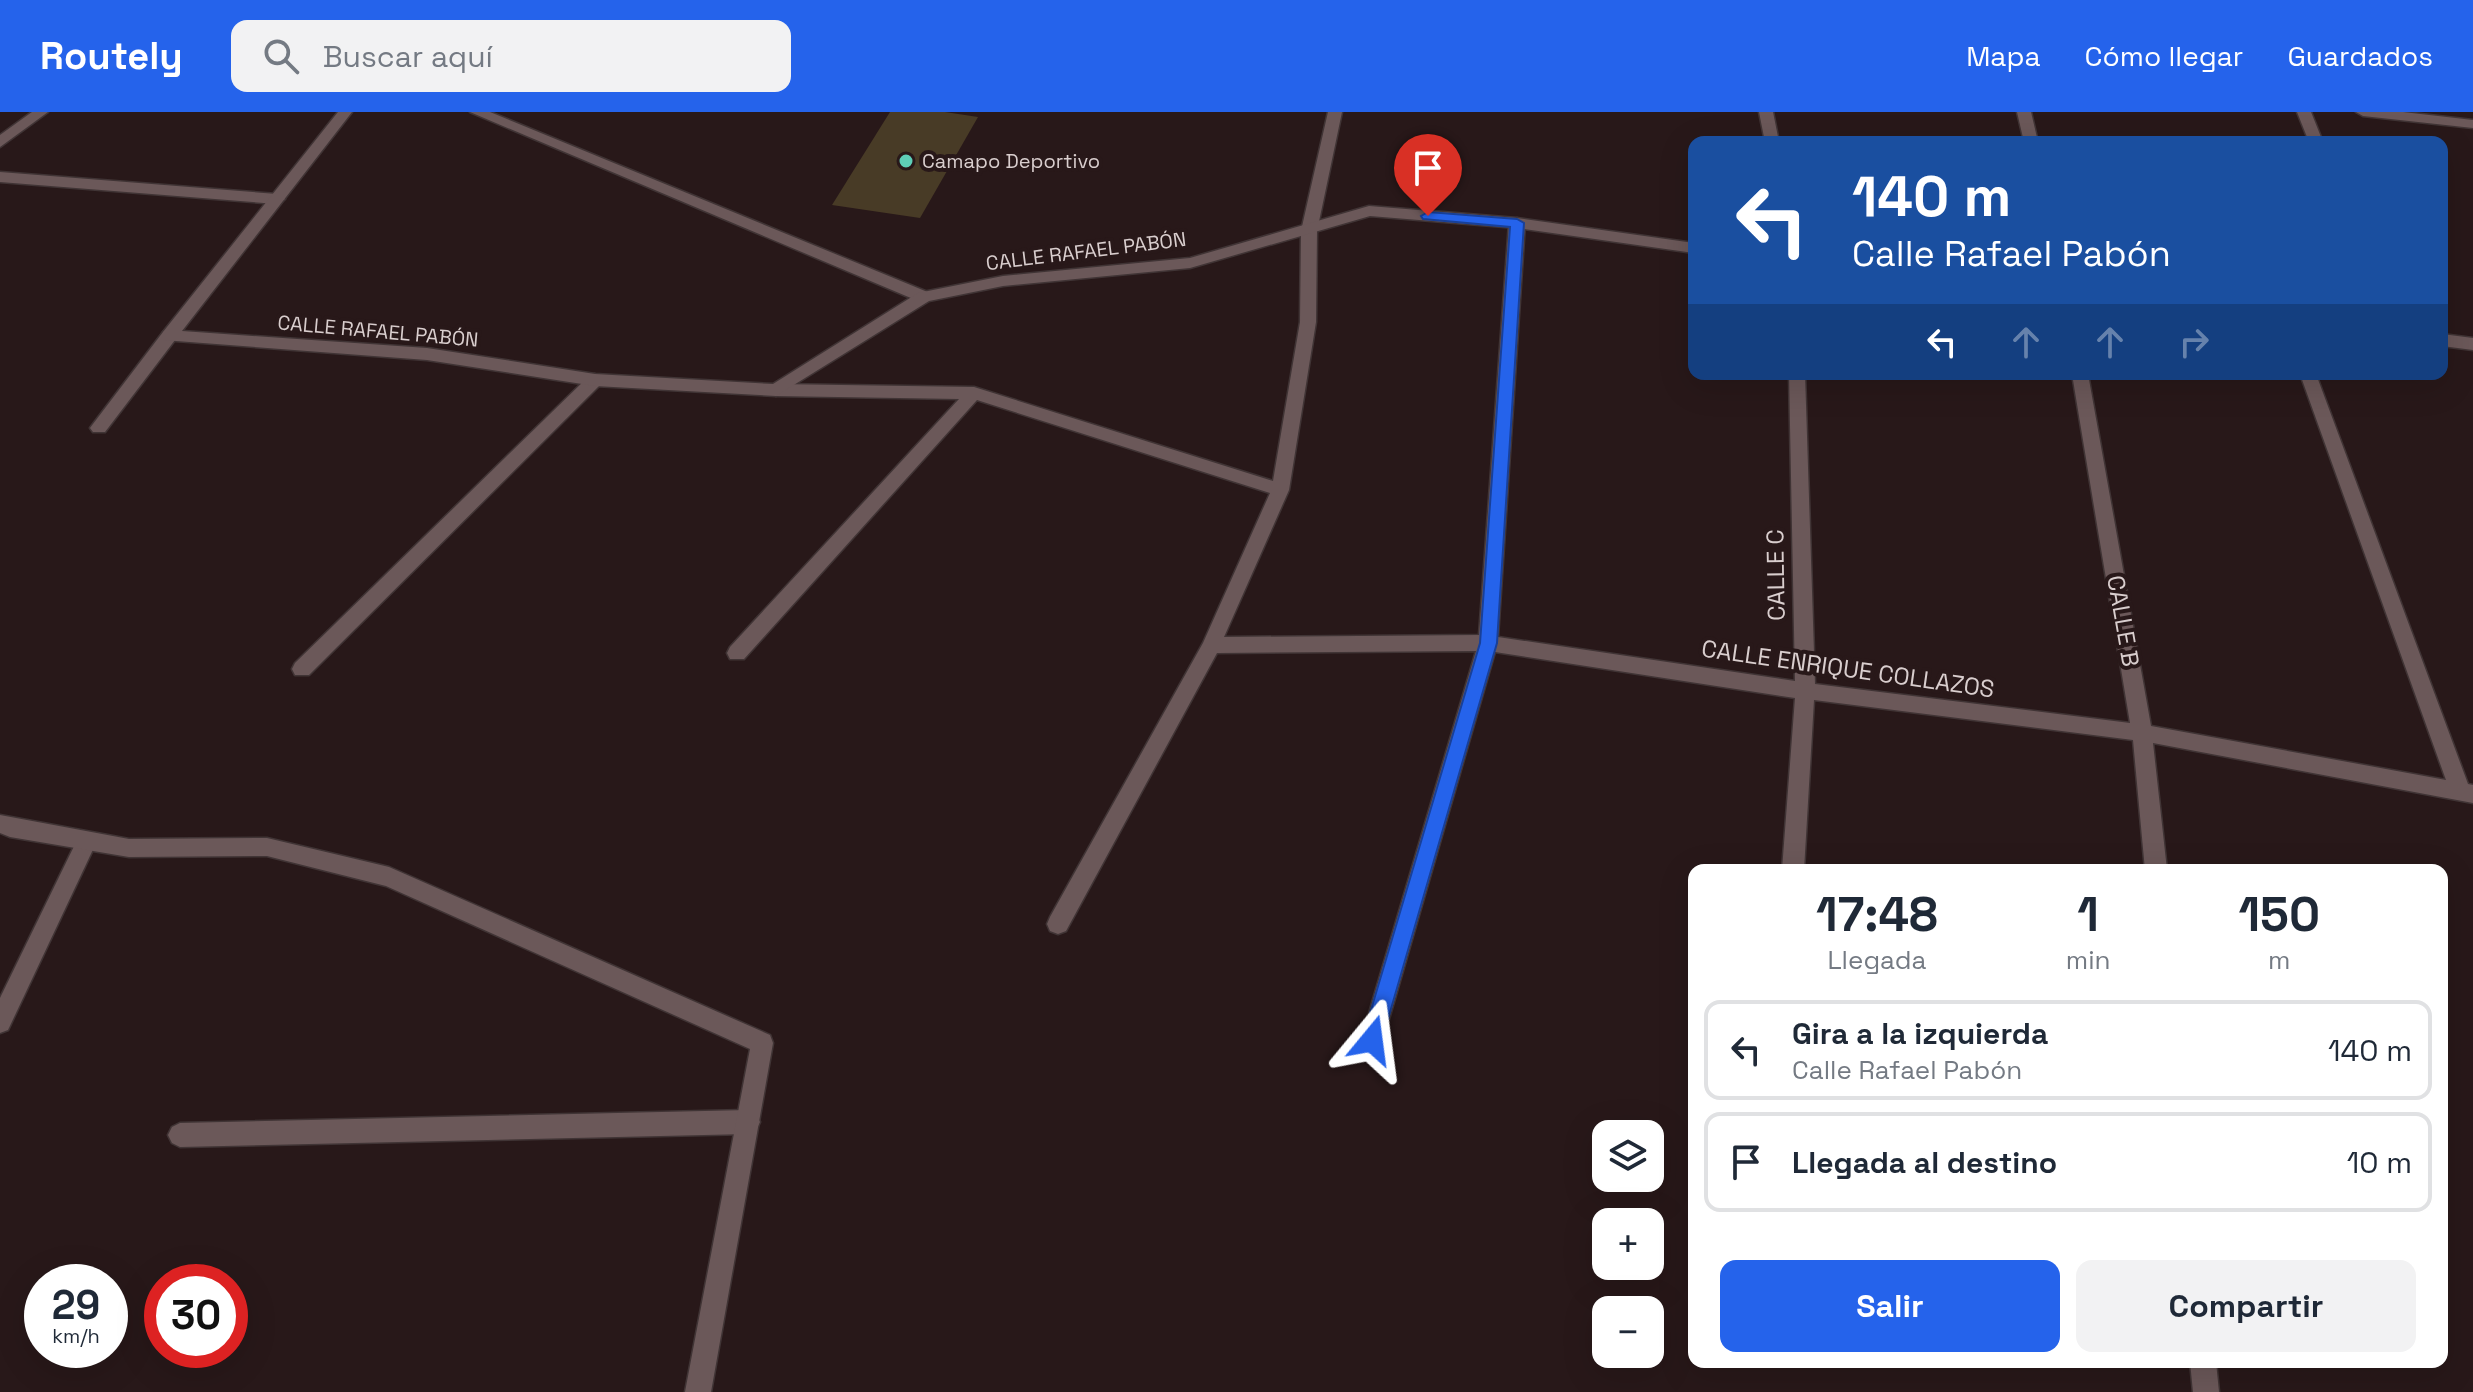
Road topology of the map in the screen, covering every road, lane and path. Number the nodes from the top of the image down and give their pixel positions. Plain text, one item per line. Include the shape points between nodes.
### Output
1 (41, 112) edge
2 (345, 112) edge
3 (477, 112) edge
4 (1335, 112) edge
5 (1766, 112) edge
6 (2024, 112) edge
7 (2304, 112) edge
8 (2363, 112) edge
9 (2473, 124) edge
10 (1771, 136) edge
11 (2030, 136) edge
12 (2314, 136) edge
13 (0, 142) edge
14 (0, 177) edge
15 (277, 199) junction
16 (1517, 223) junction
17 (1309, 231) junction
18 (1688, 247) edge
19 (924, 297) junction
20 (169, 336) junction
21 (2448, 341) edge
22 (2473, 344) edge
23 (595, 380) junction
24 (1797, 380) edge
25 (2081, 380) edge
26 (2310, 380) edge
27 (776, 390) junction
28 (974, 393) junction
29 (99, 428) dead end
30 (1280, 490) junction
31 (1488, 643) junction
32 (1211, 645) junction
33 (737, 653) dead end
34 (302, 669) dead end
35 (1805, 691) junction
36 (2142, 733) junction
37 (2466, 792) edge
38 (0, 824) edge
39 (87, 841) junction
40 (1793, 864) edge
41 (2155, 864) edge
42 (1058, 924) dead end
43 (0, 1022) edge
44 (1372, 1040) dead end
45 (748, 1122) junction
46 (180, 1135) dead end
47 (2204, 1368) edge
48 (698, 1392) edge
49 (2206, 1392) edge

1 - 13 street
2 - 15 street
3 - 19 street
4 - 17 street
5 - 10 street
6 - 11 street
7 - 12 street
8 - 9 street
14 - 15 street
15 - 20 street
16 - 17 street, CALLE RAFAEL PABÓN via 1369,211
16 - 18 street, CALLE RAFAEL PABÓN
16 - 31 street
17 - 19 street, CALLE RAFAEL PABÓN via 1190,263 1003,281
17 - 30 street via 1308,322
19 - 27 street, CALLE RAFAEL PABÓN
20 - 23 street, CALLE RAFAEL PABÓN via 427,354
20 - 29 street
21 - 22 street
23 - 27 street, CALLE RAFAEL PABÓN
23 - 34 street
24 - 35 street, CALLE C
25 - 36 street, CALLE B
26 - 37 street
27 - 28 street
28 - 30 street
28 - 33 street
30 - 32 street
31 - 32 street, CALLE ENRIQUE COLLAZOS
31 - 35 street, CALLE ENRIQUE COLLAZOS
31 - 44 street
32 - 42 street
35 - 36 street, CALLE ENRIQUE COLLAZOS
35 - 40 street, CALLE C
36 - 37 street, CALLE ENRIQUE COLLAZOS
36 - 41 street, CALLE B
38 - 39 street
39 - 43 street
39 - 45 street via 129,848 267,847 389,877 762,1043
45 - 46 street
45 - 48 street
47 - 49 street

